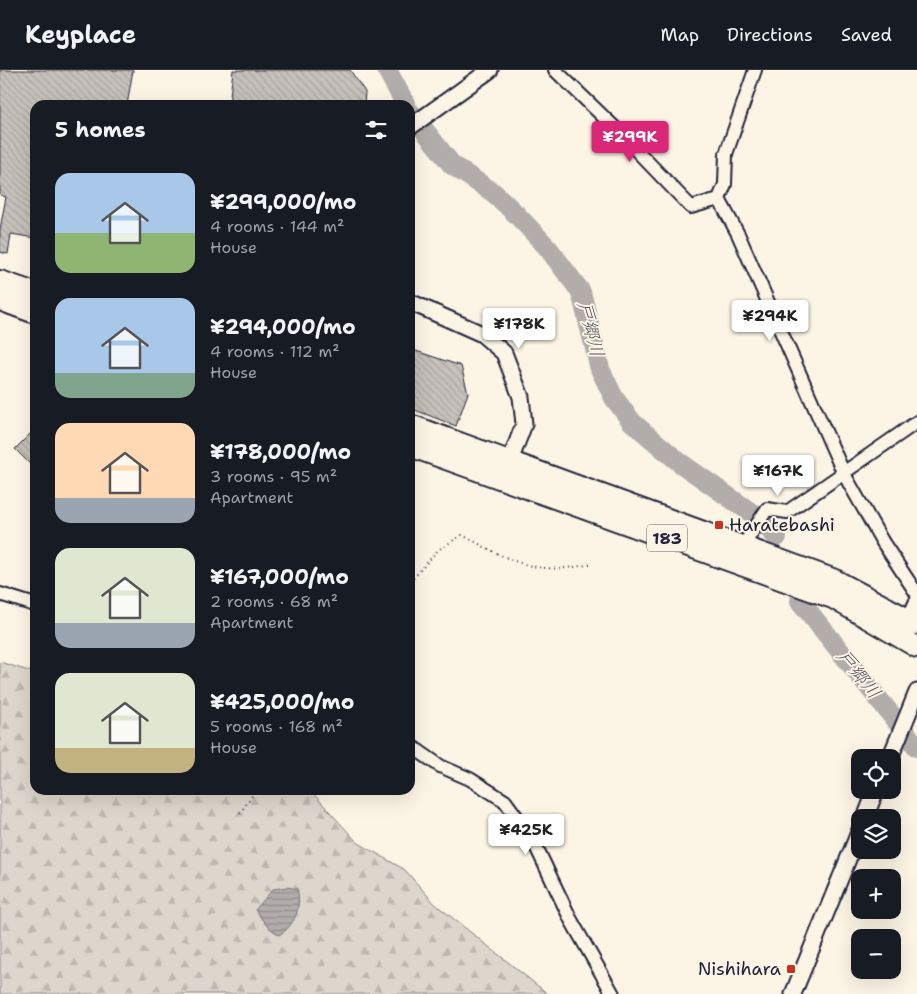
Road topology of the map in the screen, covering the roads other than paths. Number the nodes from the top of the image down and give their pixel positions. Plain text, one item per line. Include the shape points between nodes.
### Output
1 (490, 70) edge
2 (555, 70) edge
3 (755, 70) edge
4 (415, 123) edge
5 (719, 199) junction
6 (0, 281) edge
7 (30, 291) edge
8 (0, 300) edge
9 (415, 304) edge
10 (30, 310) edge
11 (917, 422) edge
12 (415, 427) edge
13 (415, 448) edge
14 (510, 461) junction
15 (844, 474) junction
16 (743, 546) junction
17 (0, 594) edge
18 (917, 594) edge
19 (917, 599) edge
20 (30, 603) edge
21 (913, 621) edge
22 (917, 647) edge
23 (917, 692) edge
24 (415, 748) edge
25 (894, 749) edge
26 (851, 852) edge
27 (613, 994) edge
28 (793, 994) edge

1 - 4 street
2 - 5 street via 691,207
3 - 5 street via 726,154 725,184
5 - 15 street via 738,234
6 - 7 highway
8 - 10 highway
9 - 14 street via 482,334 504,353 521,397 524,424
11 - 15 street
12 - 14 highway, 183
13 - 22 highway, 183 via 833,598
14 - 16 highway, 183
15 - 16 street via 787,512 767,510
15 - 18 street
16 - 21 highway, 183 via 835,580
17 - 20 street
19 - 21 street
23 - 25 street
24 - 27 street via 440,766 470,779 505,801 532,838 571,920
26 - 28 street

